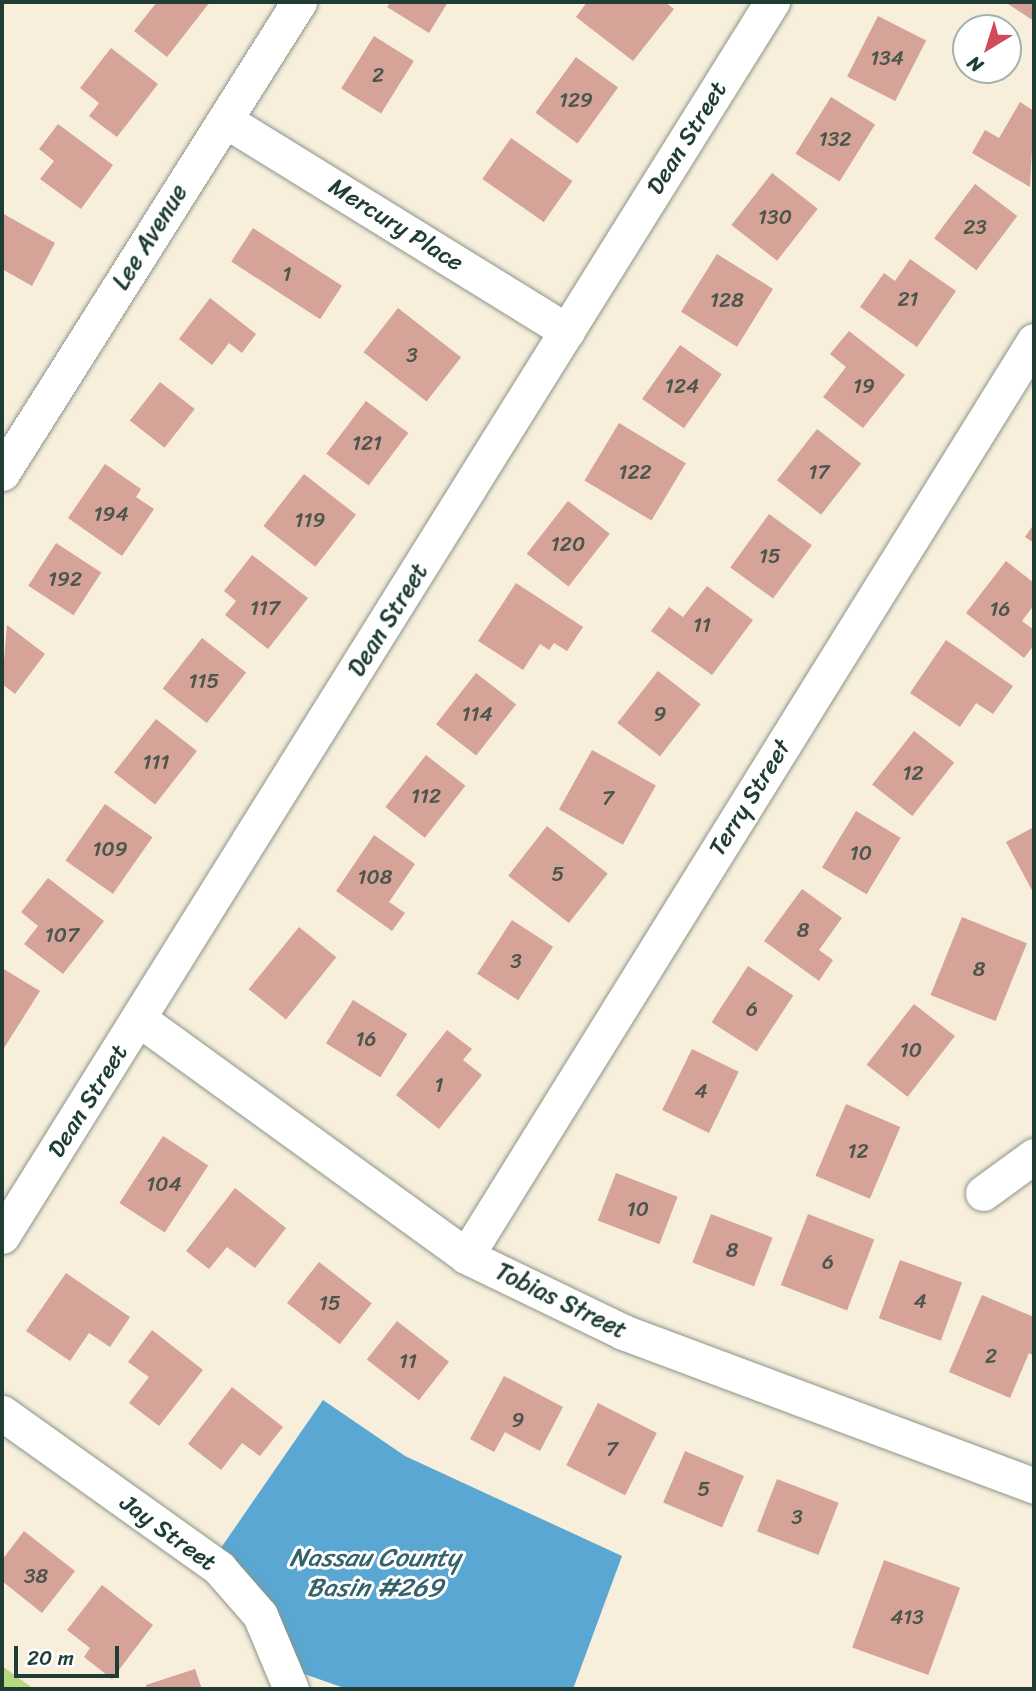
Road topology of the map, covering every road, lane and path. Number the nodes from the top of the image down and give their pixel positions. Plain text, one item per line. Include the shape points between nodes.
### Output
1 (299, 2) edge
2 (772, 2) edge
3 (225, 120) junction
4 (567, 331) junction
5 (1034, 341) edge
6 (2, 473) edge
7 (139, 1019) junction
8 (1034, 1156) edge
9 (983, 1193) dead end
10 (2, 1236) edge
11 (466, 1256) junction
12 (2, 1413) edge
13 (1034, 1486) edge
14 (290, 1689) edge

1 - 3 street, Lee Avenue
2 - 4 street, Dean Street
3 - 4 street, Mercury Place
3 - 6 street, Lee Avenue
4 - 7 street, Dean Street
5 - 11 street, Terry Street
7 - 10 street, Dean Street
7 - 11 street, Tobias Street
8 - 9 street
11 - 13 street, Tobias Street via 623,1332
12 - 14 street, Jay Street via 219,1568 260,1615

